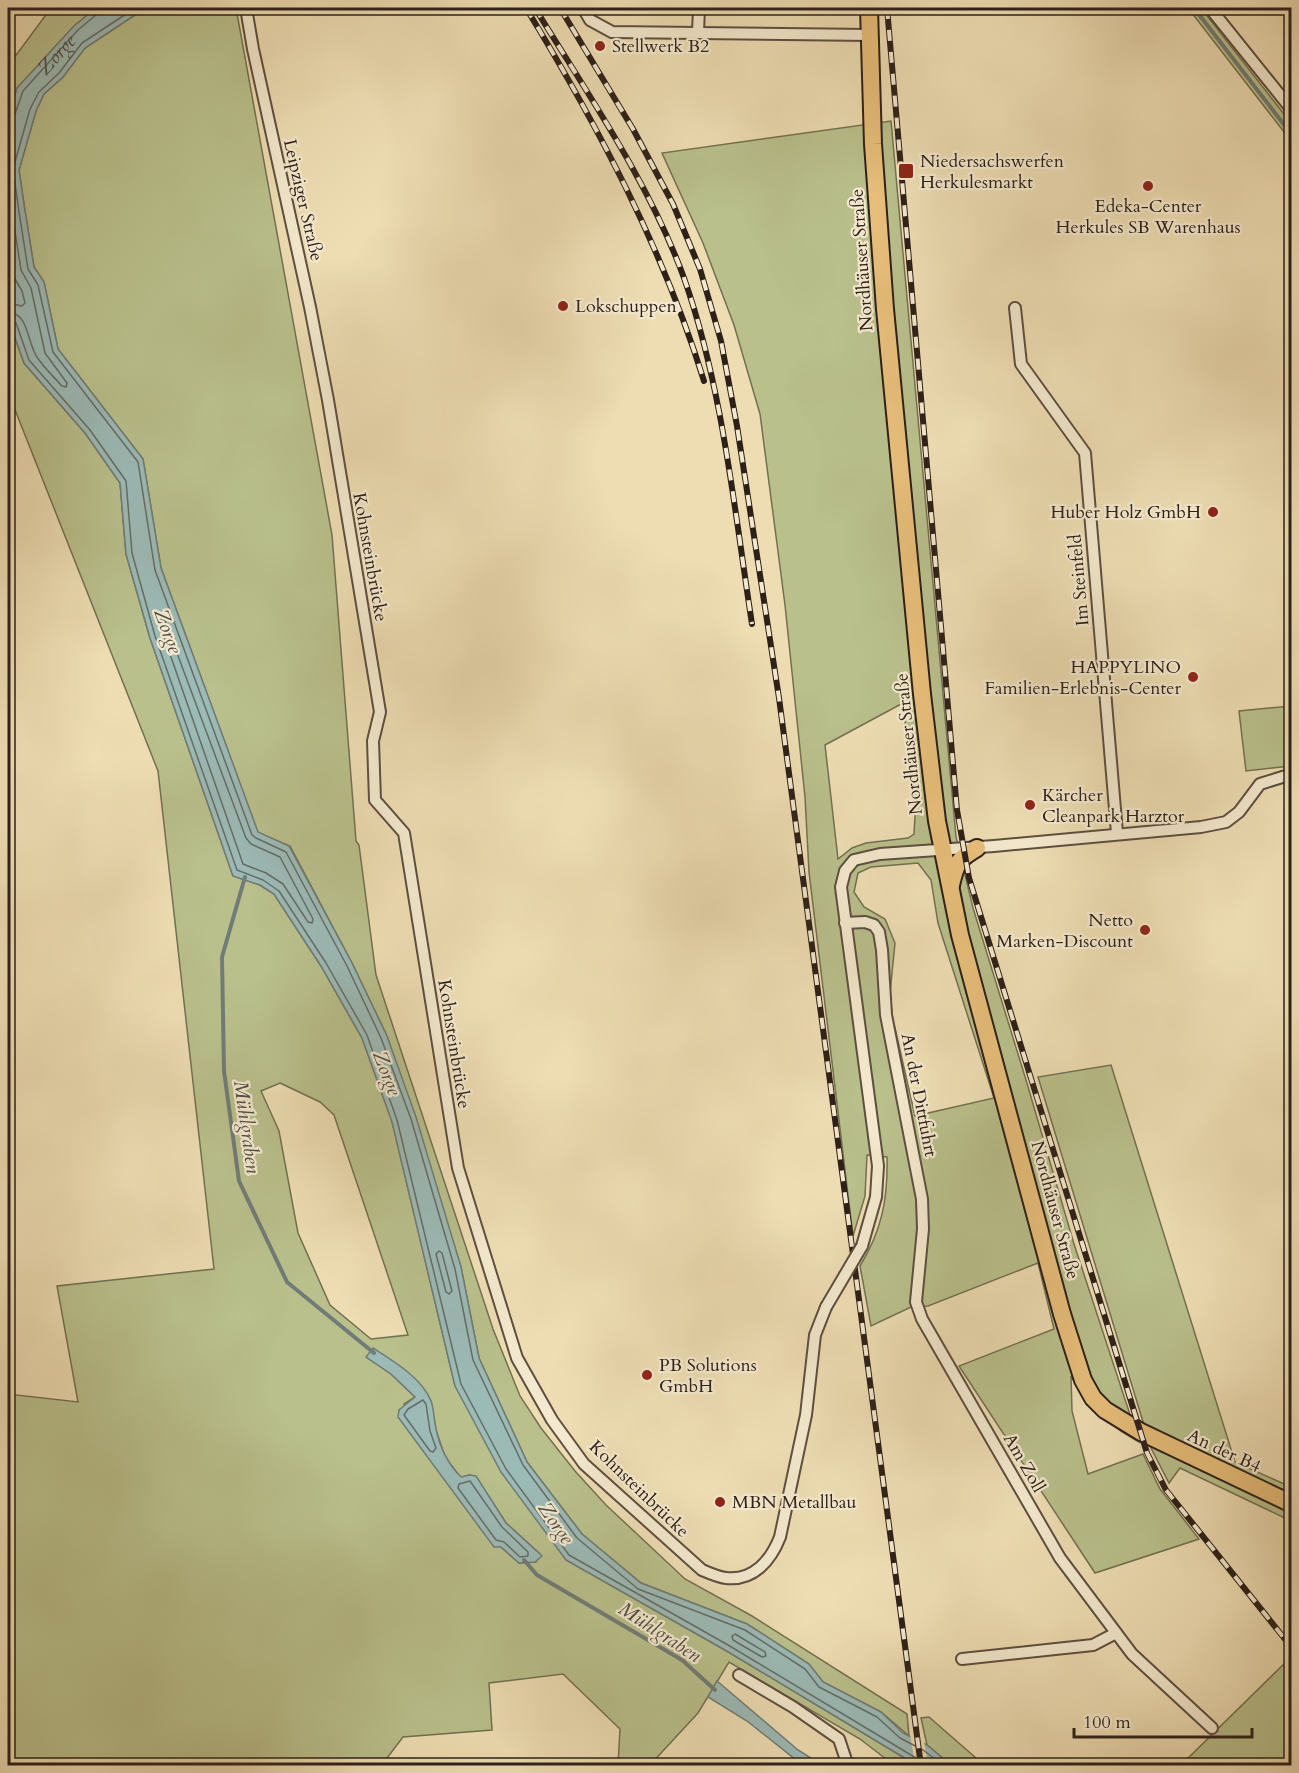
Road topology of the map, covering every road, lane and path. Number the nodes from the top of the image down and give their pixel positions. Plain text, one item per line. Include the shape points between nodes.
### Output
1 (246, 8) edge
2 (582, 8) edge
3 (699, 8) edge
4 (869, 8) edge
5 (1210, 8) edge
6 (698, 32) junction
7 (870, 35) junction
8 (1292, 110) edge
9 (1015, 308) dead end
10 (328, 400) joint
11 (1292, 774) edge
12 (1117, 833) junction
13 (977, 848) junction
14 (942, 850) junction
15 (950, 888) junction
16 (845, 923) junction
17 (916, 1302) joint
18 (1141, 1432) joint
19 (1292, 1504) edge
20 (1116, 1633) junction
21 (962, 1659) dead end
22 (739, 1675) dead end
23 (1212, 1728) dead end
24 (844, 1766) edge

1 - 10 street, Leipziger Straße
2 - 6 street via 590,20 612,32
3 - 6 street
4 - 7 main road, Nordhäuser Straße
5 - 8 street
6 - 7 street
7 - 14 main road, Nordhäuser Straße via 885,309 922,694
9 - 12 street, Im Steinfeld via 1021,364 1085,453
10 - 16 street, Kohnsteinbrücke, bridge via 380,712 373,741 375,800 404,833 458,1168 517,1358 552,1420 584,1464 702,1570 726,1578 744,1575 766,1563 780,1537 804,1425 815,1335 826,1307 862,1246 871,1220 878,1177 875,1141
11 - 12 street via 1260,784 1239,812 1226,822
12 - 13 street
13 - 14 street
13 - 15 main road via 960,859
14 - 15 main road, Nordhäuser Straße
14 - 16 street, Kohnsteinbrücke via 880,854 854,860 845,871 841,887
15 - 18 main road, Nordhäuser Straße via 1062,1314 1083,1380 1105,1410
16 - 17 street, An der Dittfuhrt via 865,922 879,932 886,1015 922,1199
17 - 20 street, Am Zoll via 922,1319 1060,1558
18 - 19 main road, An der B4
20 - 21 street via 1093,1645
20 - 23 street, Am Zoll via 1132,1654
22 - 24 street via 839,1738 846,1760

